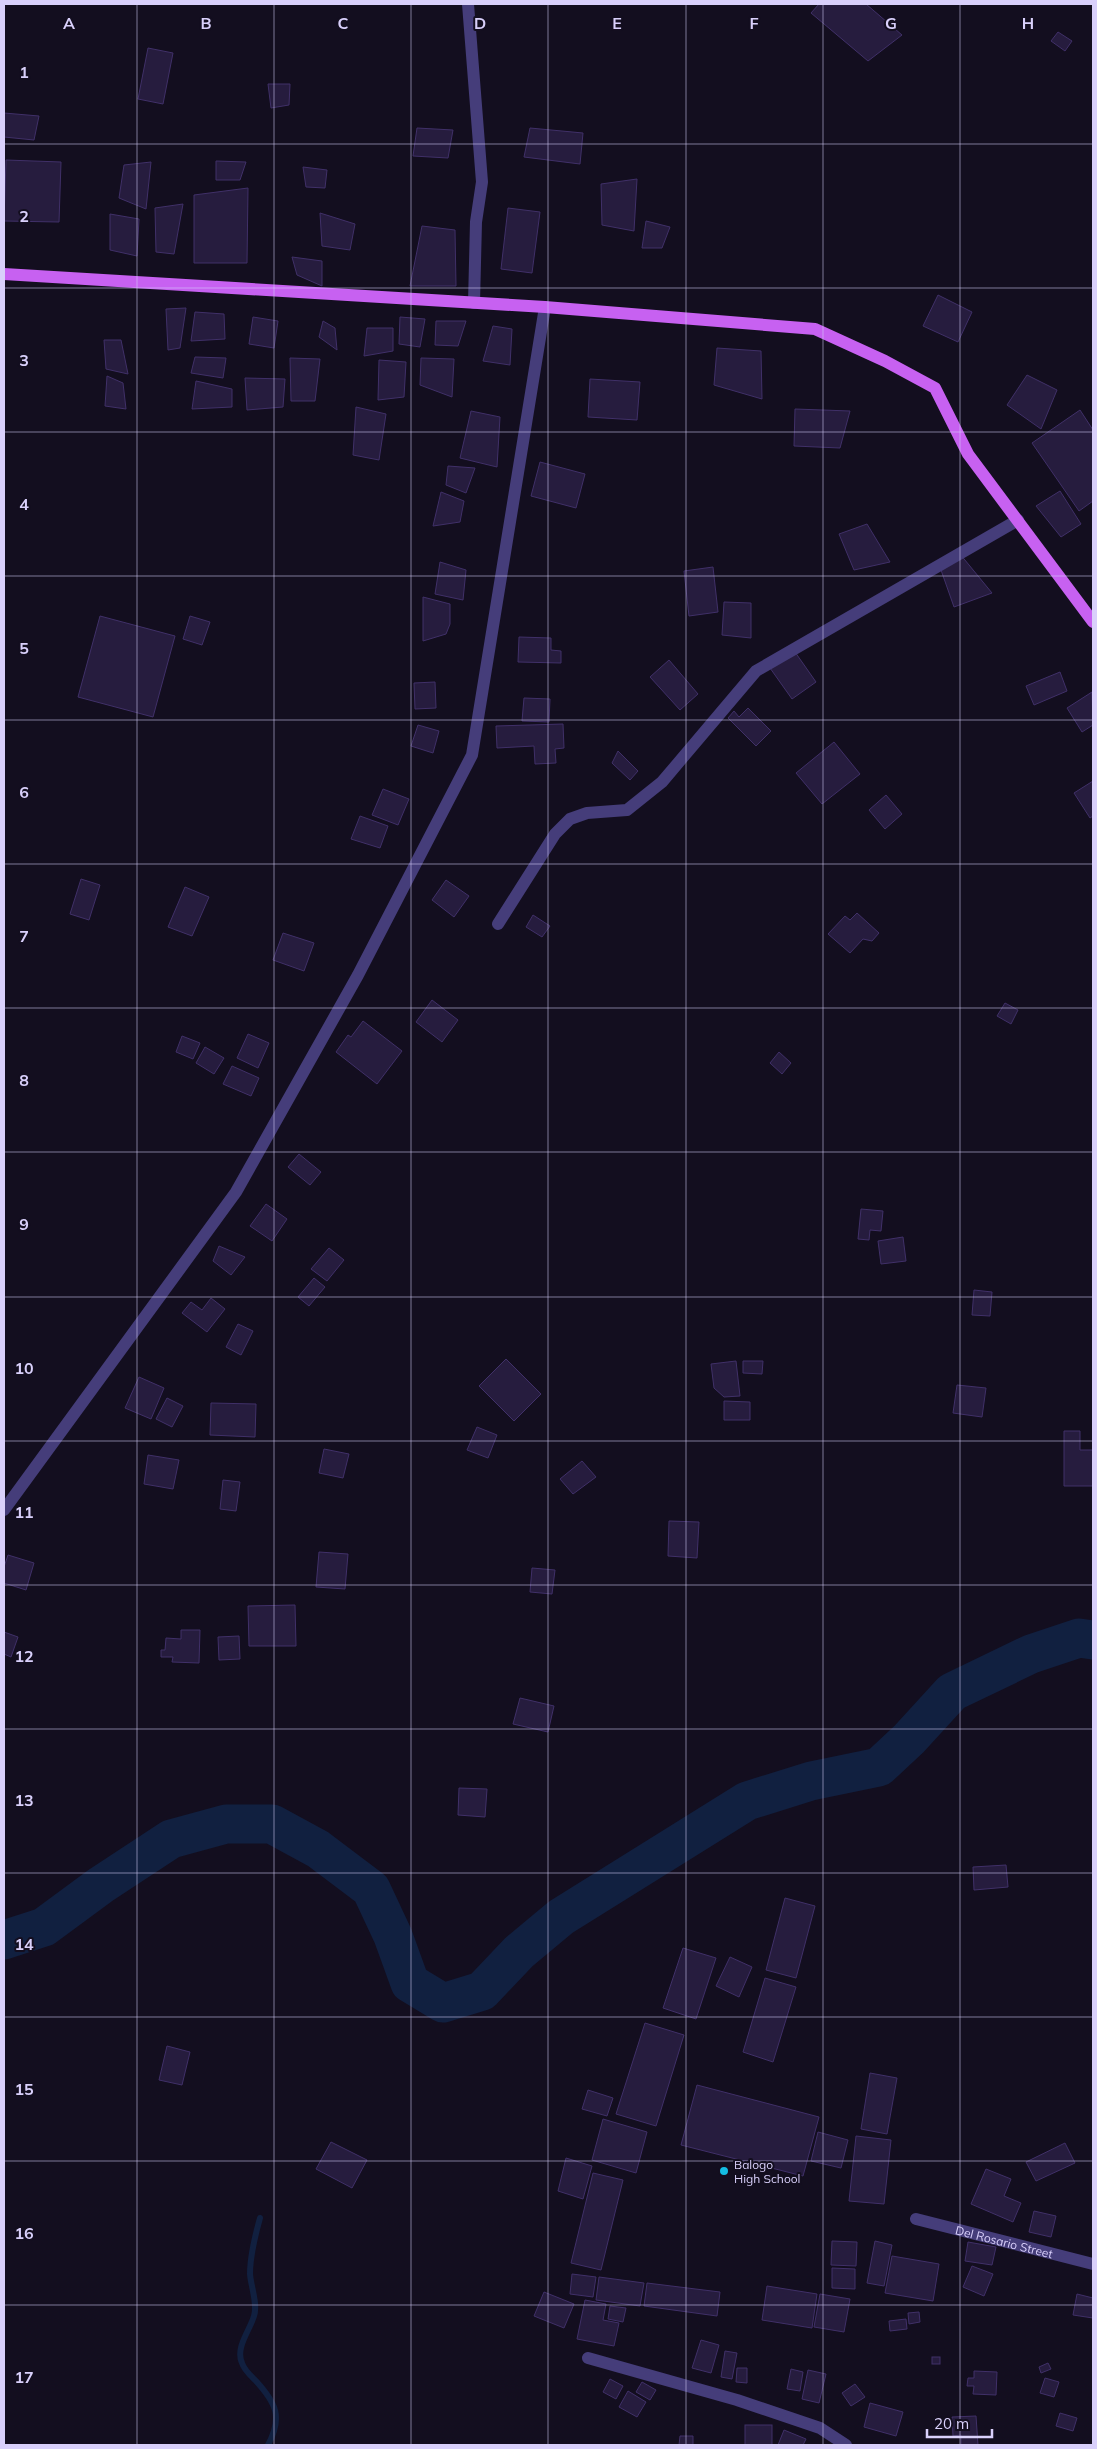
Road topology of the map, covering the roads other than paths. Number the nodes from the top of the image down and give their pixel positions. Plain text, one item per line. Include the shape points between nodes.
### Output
1 (468, 4) edge
2 (4, 274) edge
3 (474, 303) junction
4 (545, 307) junction
5 (1018, 520) junction
6 (1093, 622) edge
7 (498, 924) dead end
8 (4, 1510) edge
9 (916, 2220) dead end
10 (1093, 2264) edge
11 (588, 2358) dead end
12 (846, 2445) edge

1 - 3 street via 482,182 476,222
2 - 3 main road
3 - 4 main road
4 - 5 main road via 815,329 935,388 968,454
4 - 8 street via 472,755 358,975 236,1192
5 - 6 main road
5 - 7 street via 756,671 662,782 627,810 587,813 570,819 556,834
9 - 10 street, Del Rosario Street
11 - 12 street via 737,2400 820,2428

